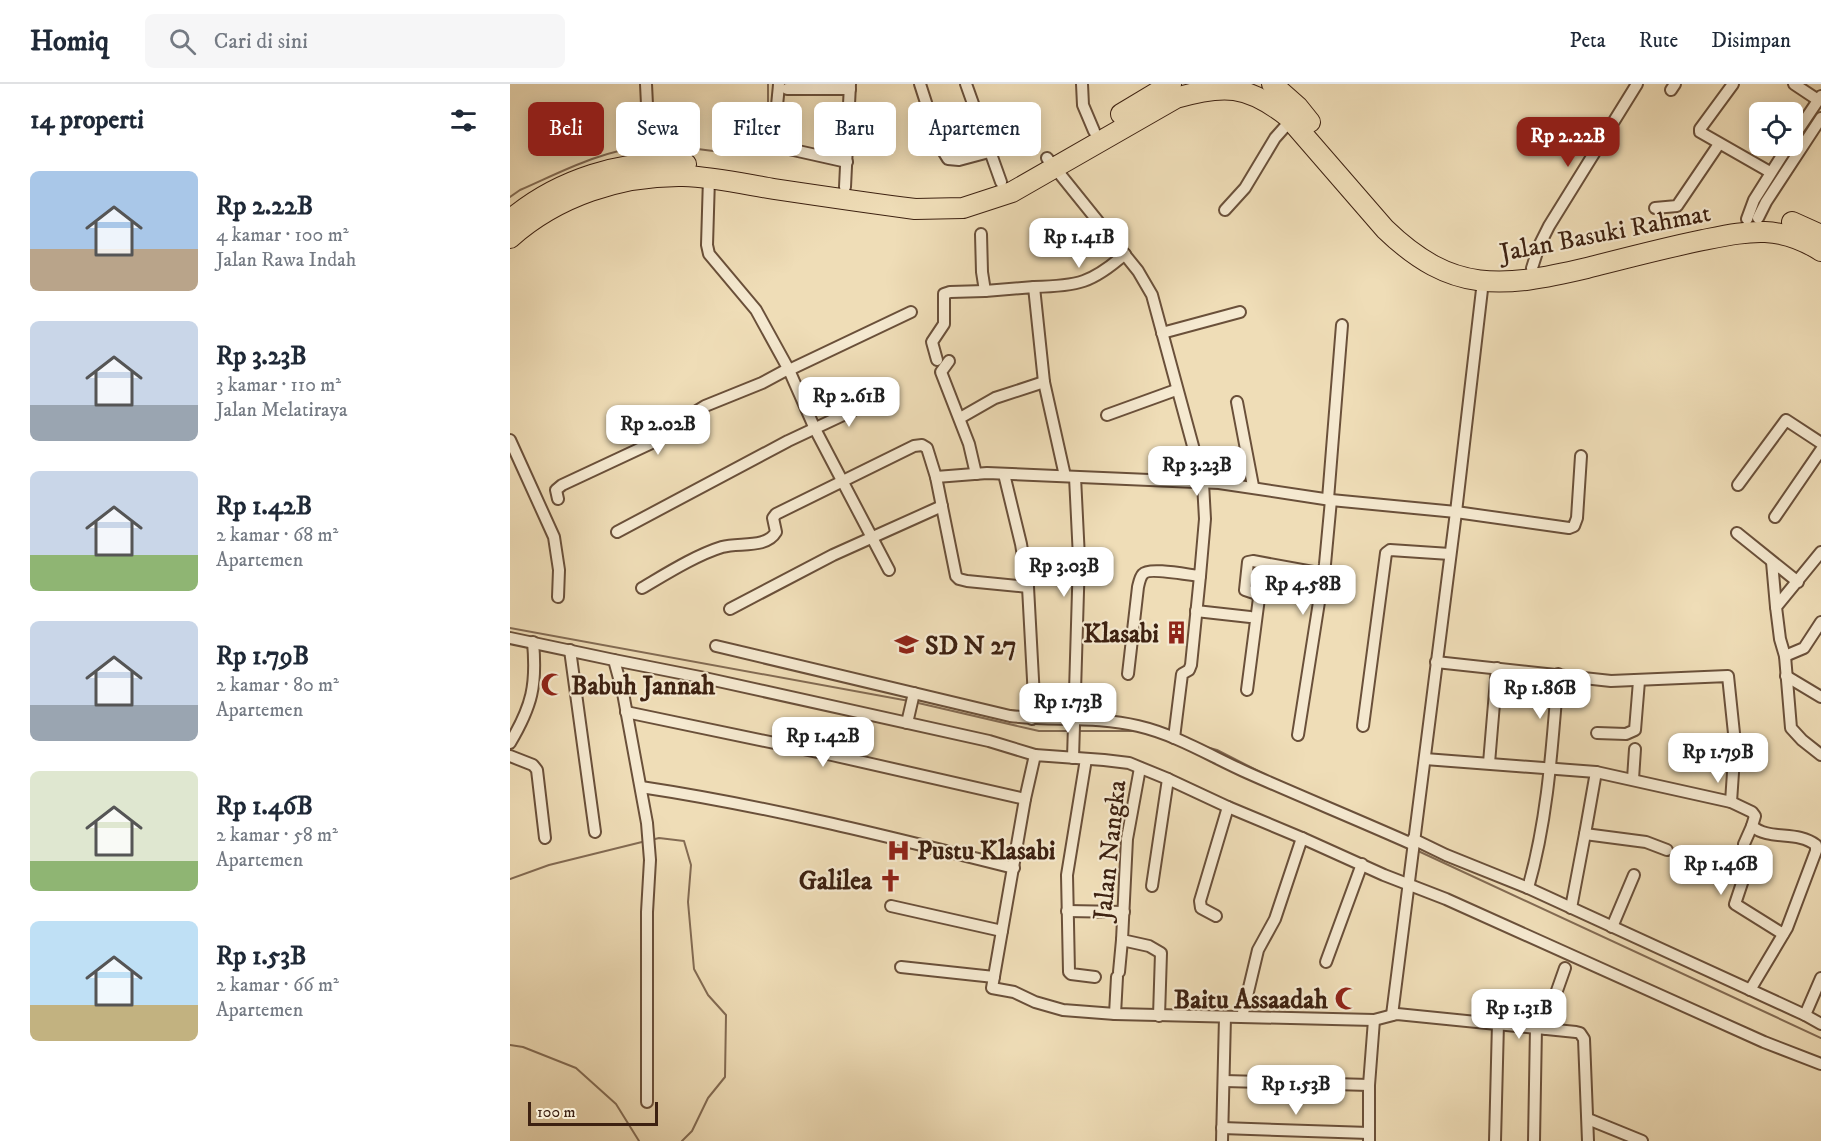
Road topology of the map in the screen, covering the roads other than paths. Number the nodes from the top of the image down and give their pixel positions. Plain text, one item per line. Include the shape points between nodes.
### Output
1 (646, 84) edge
2 (920, 84) edge
3 (966, 84) edge
4 (1082, 84) edge
5 (1171, 84) edge
6 (1272, 84) edge
7 (1636, 84) edge
8 (1733, 84) edge
9 (1794, 84) edge
10 (783, 86) edge
11 (850, 87) edge
12 (1820, 98) edge
13 (926, 102) edge
14 (972, 102) edge
15 (1821, 118) edge
16 (1291, 120) junction
17 (1803, 123) edge
18 (1094, 131) junction
19 (1719, 144) junction
20 (946, 156) edge
21 (974, 156) edge
22 (991, 156) edge
23 (1781, 156) edge
24 (847, 162) junction
25 (1051, 163) junction
26 (650, 164) junction
27 (1770, 172) junction
28 (709, 178) junction
29 (1001, 182) junction
30 (845, 187) junction
31 (1655, 208) dead end
32 (1225, 210) dead end
33 (1752, 219) junction
34 (510, 220) edge
35 (981, 234) dead end
36 (1821, 235) edge
37 (510, 238) edge
38 (1821, 251) edge
39 (1125, 254) junction
40 (1532, 268) junction
41 (1483, 282) junction
42 (1034, 287) junction
43 (985, 291) junction
44 (911, 312) dead end
45 (1240, 312) dead end
46 (1342, 325) dead end
47 (1162, 333) junction
48 (937, 360) dead end
49 (949, 361) dead end
50 (789, 369) junction
51 (1044, 382) junction
52 (1176, 390) junction
53 (871, 402) dead end
54 (1237, 402) dead end
55 (1107, 415) dead end
56 (960, 418) junction
57 (815, 429) junction
58 (510, 440) edge
59 (1821, 443) edge
60 (1821, 450) edge
61 (1581, 456) dead end
62 (976, 474) junction
63 (1004, 474) junction
64 (936, 477) junction
65 (1070, 477) junction
66 (843, 481) junction
67 (1203, 483) junction
68 (1738, 485) dead end
69 (1253, 486) junction
70 (558, 499) dead end
71 (1330, 499) junction
72 (942, 506) junction
73 (1456, 512) junction
74 (1775, 517) dead end
75 (617, 532) dead end
76 (1737, 533) dead end
77 (872, 538) junction
78 (1821, 552) edge
79 (1450, 554) junction
80 (1772, 561) junction
81 (889, 570) dead end
82 (1324, 574) junction
83 (1200, 576) junction
84 (1798, 582) junction
85 (1028, 587) junction
86 (642, 588) dead end
87 (558, 597) dead end
88 (1776, 607) junction
89 (730, 609) dead end
90 (1196, 611) junction
91 (1250, 617) dead end
92 (1821, 622) edge
93 (510, 638) edge
94 (533, 642) junction
95 (716, 646) dead end
96 (570, 650) junction
97 (1785, 656) junction
98 (614, 660) junction
99 (1436, 662) junction
100 (1497, 668) junction
101 (1128, 674) dead end
102 (1558, 674) junction
103 (1786, 676) junction
104 (1639, 681) junction
105 (1247, 690) dead end
106 (1820, 694) edge
107 (913, 696) junction
108 (626, 712) junction
109 (1032, 719) junction
110 (908, 720) junction
111 (1073, 723) junction
112 (1363, 726) dead end
113 (1597, 733) dead end
114 (1298, 735) dead end
115 (1174, 738) junction
116 (510, 743) edge
117 (1635, 749) dead end
118 (1035, 755) junction
119 (1073, 755) junction
120 (1821, 755) edge
121 (510, 756) edge
122 (1086, 759) junction
123 (1425, 759) junction
124 (1489, 763) junction
125 (1551, 767) junction
126 (1140, 768) junction
127 (1596, 772) junction
128 (1168, 779) junction
129 (1633, 779) junction
130 (640, 787) junction
131 (1025, 799) junction
132 (1731, 802) junction
133 (1228, 807) junction
134 (1752, 826) junction
135 (595, 832) dead end
136 (1585, 834) junction
137 (545, 838) dead end
138 (1302, 838) junction
139 (1413, 843) junction
140 (1667, 850) dead end
141 (1362, 864) junction
142 (1014, 868) junction
143 (1634, 875) dead end
144 (1408, 880) junction
145 (1152, 886) dead end
146 (1528, 888) junction
147 (891, 906) dead end
148 (1571, 908) junction
149 (1066, 911) junction
150 (1124, 912) junction
151 (1216, 916) dead end
152 (1612, 927) junction
153 (1002, 931) junction
154 (1783, 934) junction
155 (1122, 940) junction
156 (1326, 962) dead end
157 (901, 967) dead end
158 (1565, 968) dead end
159 (994, 977) junction
160 (1095, 977) dead end
161 (1821, 978) edge
162 (1750, 990) junction
163 (1115, 1014) junction
164 (1392, 1015) junction
165 (1159, 1016) junction
166 (1805, 1016) junction
167 (1225, 1017) junction
168 (1242, 1017) junction
169 (1374, 1020) junction
170 (1498, 1023) junction
171 (1821, 1024) edge
172 (1541, 1028) junction
173 (1821, 1064) edge
174 (1224, 1081) junction
175 (1369, 1085) junction
176 (647, 1102) dead end
177 (1588, 1119) junction
178 (1222, 1128) junction
179 (1369, 1137) edge
180 (1222, 1141) edge
181 (1495, 1141) edge
182 (1534, 1141) edge
183 (1588, 1141) edge
184 (1642, 1141) edge

1 - 26 street
2 - 13 street
3 - 14 street
4 - 18 street via 1083,105
5 - 18 highway
6 - 40 highway via 1298,107 1405,232 1432,253 1472,267
7 - 40 street via 1549,226
8 - 19 street via 1700,130
9 - 12 street
10 - 11 street
10 - 24 street via 778,133 784,146
11 - 24 street
12 - 17 street
15 - 33 street
16 - 25 highway, Jalan Basuki Rahmat via 1255,93 1214,85 1193,90
16 - 32 street via 1275,138 1245,188
16 - 41 highway, Jalan Basuki Rahmat via 1401,245 1441,269
18 - 25 highway
19 - 27 street
19 - 31 street via 1677,206
20 - 21 street via 959,160
22 - 29 street
23 - 27 street
24 - 30 street
25 - 28 highway, Jalan Basuki Rahmat via 1012,192 976,205 948,209 867,203
25 - 29 highway
25 - 39 street
26 - 28 highway, Jalan Basuki Rahmat
26 - 30 highway via 683,164
26 - 34 highway via 582,179 534,201
26 - 37 highway, Jalan Basuki Rahmat via 618,183 541,214
27 - 33 street via 1754,200
28 - 50 street via 708,251 756,310
29 - 30 highway via 949,197 903,196
33 - 36 highway via 1776,218
33 - 40 highway
35 - 43 street
38 - 41 highway, Jalan Basuki Rahmat via 1773,231 1744,232 1532,280
39 - 42 street via 1086,281
39 - 47 street via 1146,282
41 - 73 street
42 - 43 street
42 - 51 street
43 - 48 street via 944,294 944,324 932,342
44 - 50 street
45 - 47 street
46 - 71 street
47 - 52 street
49 - 56 street via 941,372
50 - 57 street
50 - 70 street via 705,406 654,442 561,485 556,490
51 - 56 street via 995,398
51 - 65 street
52 - 55 street
52 - 67 street
53 - 57 street
54 - 69 street
56 - 62 street
57 - 66 street
57 - 75 street
58 - 87 street via 555,537 560,570
59 - 68 street via 1786,420
60 - 74 street
61 - 73 street via 1574,526
62 - 63 street
62 - 64 street
63 - 65 street
63 - 85 street
64 - 66 street via 927,448 922,445
64 - 72 street
65 - 67 street
65 - 111 street via 1079,558
66 - 77 street
66 - 86 street via 776,514 774,536 753,544 723,547
67 - 69 street
67 - 83 street via 1205,519
69 - 71 street
71 - 73 street
71 - 82 street
72 - 77 street
72 - 85 street via 958,578
73 - 79 street
76 - 80 street
77 - 81 street
77 - 89 street
78 - 84 street
79 - 99 street
79 - 112 street via 1386,552
80 - 84 street
80 - 88 street
82 - 105 street via 1248,562 1245,590 1259,598
82 - 114 street
83 - 90 street
83 - 101 street via 1155,571 1142,574
84 - 88 street
85 - 109 street
88 - 97 street
90 - 91 street
90 - 115 street via 1191,665 1182,674
92 - 97 street via 1804,648
93 - 94 street
94 - 96 street
94 - 116 street via 534,686 523,720
95 - 107 street
96 - 98 street
96 - 135 street
97 - 103 street
98 - 108 street
98 - 110 street
99 - 100 street
99 - 123 street
100 - 102 street
100 - 124 street
102 - 104 street
102 - 125 street
103 - 106 street
103 - 120 street via 1792,729
104 - 113 street via 1632,733
104 - 132 street via 1728,676 1735,743
107 - 109 street
107 - 110 street
108 - 130 street
108 - 131 street
109 - 111 street
110 - 118 street
111 - 115 street via 1140,726
111 - 119 street
115 - 139 street
117 - 129 street
118 - 119 street
118 - 131 street
119 - 122 street
121 - 137 street via 537,770
122 - 126 street
122 - 149 street via 1069,860
123 - 124 street
123 - 139 street
124 - 125 street
125 - 127 street
125 - 146 street
126 - 128 street
126 - 150 street, Jalan Nangka via 1127,839
127 - 129 street
127 - 136 street
128 - 133 street
128 - 145 street
129 - 132 street
130 - 142 street via 784,813
130 - 176 street via 651,872 647,912
131 - 142 street
132 - 134 street via 1755,813
133 - 138 street
133 - 151 street via 1200,902 1201,908
134 - 154 street via 1744,844 1743,880 1734,904
134 - 154 street via 1759,832 1816,845
136 - 140 street via 1646,842
136 - 148 street
138 - 141 street
138 - 168 street via 1275,919 1258,950
139 - 144 street
139 - 146 street
141 - 144 street via 1384,875
141 - 156 street
142 - 153 street
143 - 152 street
144 - 164 street
144 - 173 street via 1764,1042
146 - 148 street
147 - 153 street
148 - 152 street
149 - 150 street
149 - 160 street via 1069,972
150 - 155 street, Jalan Nangka
152 - 162 street
153 - 159 street
154 - 162 street
155 - 163 street
155 - 165 street, Jalan Nangka via 1161,953
157 - 159 street
158 - 172 street
159 - 163 street via 992,988 1014,992 1035,1002 1063,1010
161 - 166 street
162 - 166 street
163 - 165 street
164 - 169 street
164 - 170 street
165 - 167 street
166 - 171 street
167 - 168 street
167 - 174 street
168 - 169 street
169 - 175 street
170 - 172 street
170 - 181 street
172 - 177 street via 1580,1033 1584,1039
172 - 182 street
174 - 175 street
174 - 178 street
175 - 179 street
177 - 183 street
177 - 184 street
178 - 179 street
178 - 180 street

